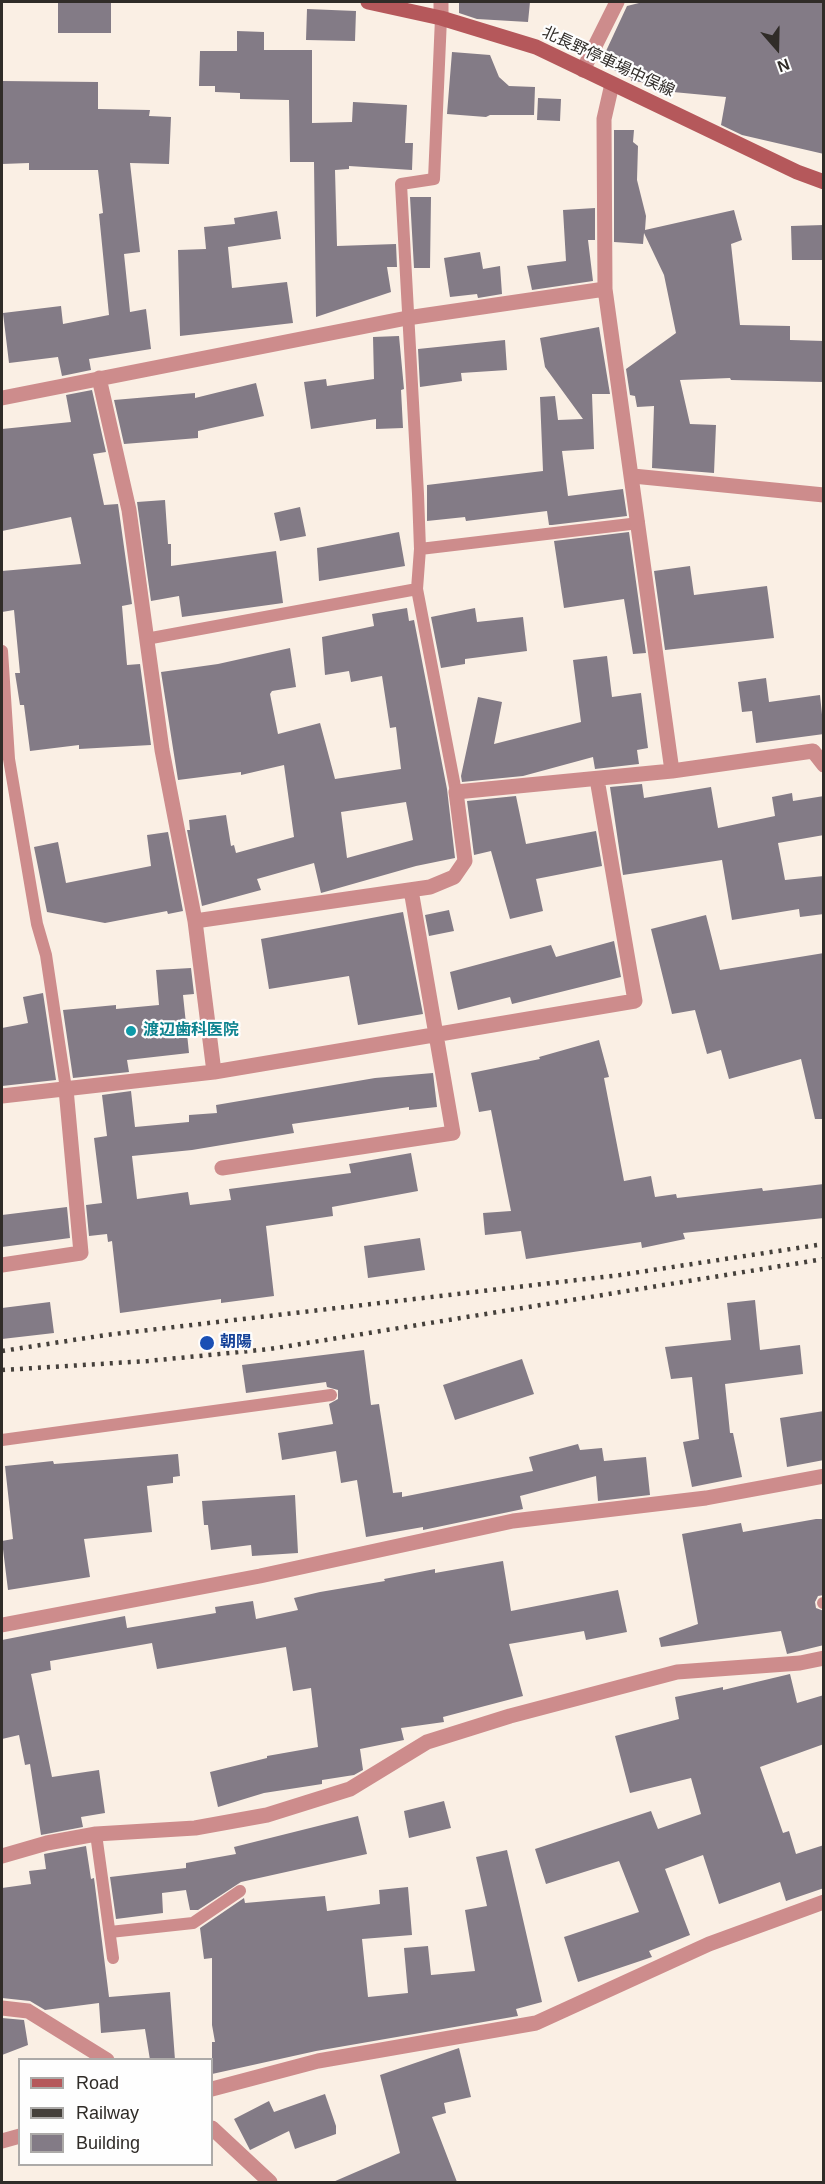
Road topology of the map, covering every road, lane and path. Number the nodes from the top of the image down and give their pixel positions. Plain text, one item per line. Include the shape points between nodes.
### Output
1 (368, 2) edge
2 (441, 2) edge
3 (617, 2) edge
4 (441, 18) junction
5 (583, 70) junction
6 (612, 84) junction
7 (824, 182) edge
8 (605, 289) junction
9 (407, 318) junction
10 (99, 378) junction
11 (2, 398) edge
12 (633, 476) junction
13 (824, 495) edge
14 (639, 524) junction
15 (420, 549) junction
16 (417, 589) junction
17 (147, 639) junction
18 (2, 651) edge
19 (824, 765) edge
20 (672, 771) junction
21 (597, 779) junction
22 (456, 792) junction
23 (411, 890) junction
24 (195, 921) junction
25 (436, 1035) junction
26 (214, 1072) junction
27 (66, 1089) junction
28 (2, 1096) edge
29 (222, 1168) dead end
30 (2, 1264) edge
31 (331, 1395) dead end
32 (2, 1440) edge
33 (824, 1476) edge
34 (2, 1625) edge
35 (824, 1658) edge
36 (96, 1834) junction
37 (2, 1856) edge
38 (240, 1891) dead end
39 (824, 1902) edge
40 (110, 1932) junction
41 (113, 1958) dead end
42 (2, 2008) edge
43 (104, 2058) edge
44 (213, 2089) edge
45 (213, 2129) edge
46 (18, 2136) edge
47 (2, 2140) edge
48 (270, 2182) edge

1 - 4 main road, 北長野停車場中俣線
2 - 4 street
3 - 5 street
4 - 5 main road, 北長野停車場中俣線 via 536,46
4 - 9 lane via 434,179 401,184
5 - 6 main road, 北長野停車場中俣線
6 - 7 main road, 北長野停車場中俣線
6 - 8 street via 604,119
8 - 9 street
8 - 12 street
9 - 10 street
9 - 15 lane
10 - 11 street
10 - 17 street via 129,510
12 - 13 street
12 - 14 street
14 - 15 lane
14 - 20 street
15 - 16 lane
16 - 17 lane
16 - 22 lane
17 - 24 street via 162,750
18 - 27 lane via 9,759 37,924 46,955
19 - 20 street via 813,751
20 - 21 street
21 - 22 street
21 - 25 street via 635,1001
22 - 23 street via 465,861 454,877
23 - 24 street
23 - 25 street
24 - 26 street
25 - 26 street
25 - 29 street via 453,1133
26 - 27 street
27 - 28 street
27 - 30 street via 81,1253
31 - 32 lane
33 - 34 street via 706,1498 513,1521 260,1576
35 - 36 street via 677,1672 510,1716 427,1742 350,1789 267,1815 195,1828
36 - 37 street
36 - 40 lane
38 - 40 lane via 193,1923
39 - 44 street via 709,1944 536,2023 318,2061
40 - 41 lane
42 - 43 street via 28,2011
45 - 48 street
46 - 47 street

